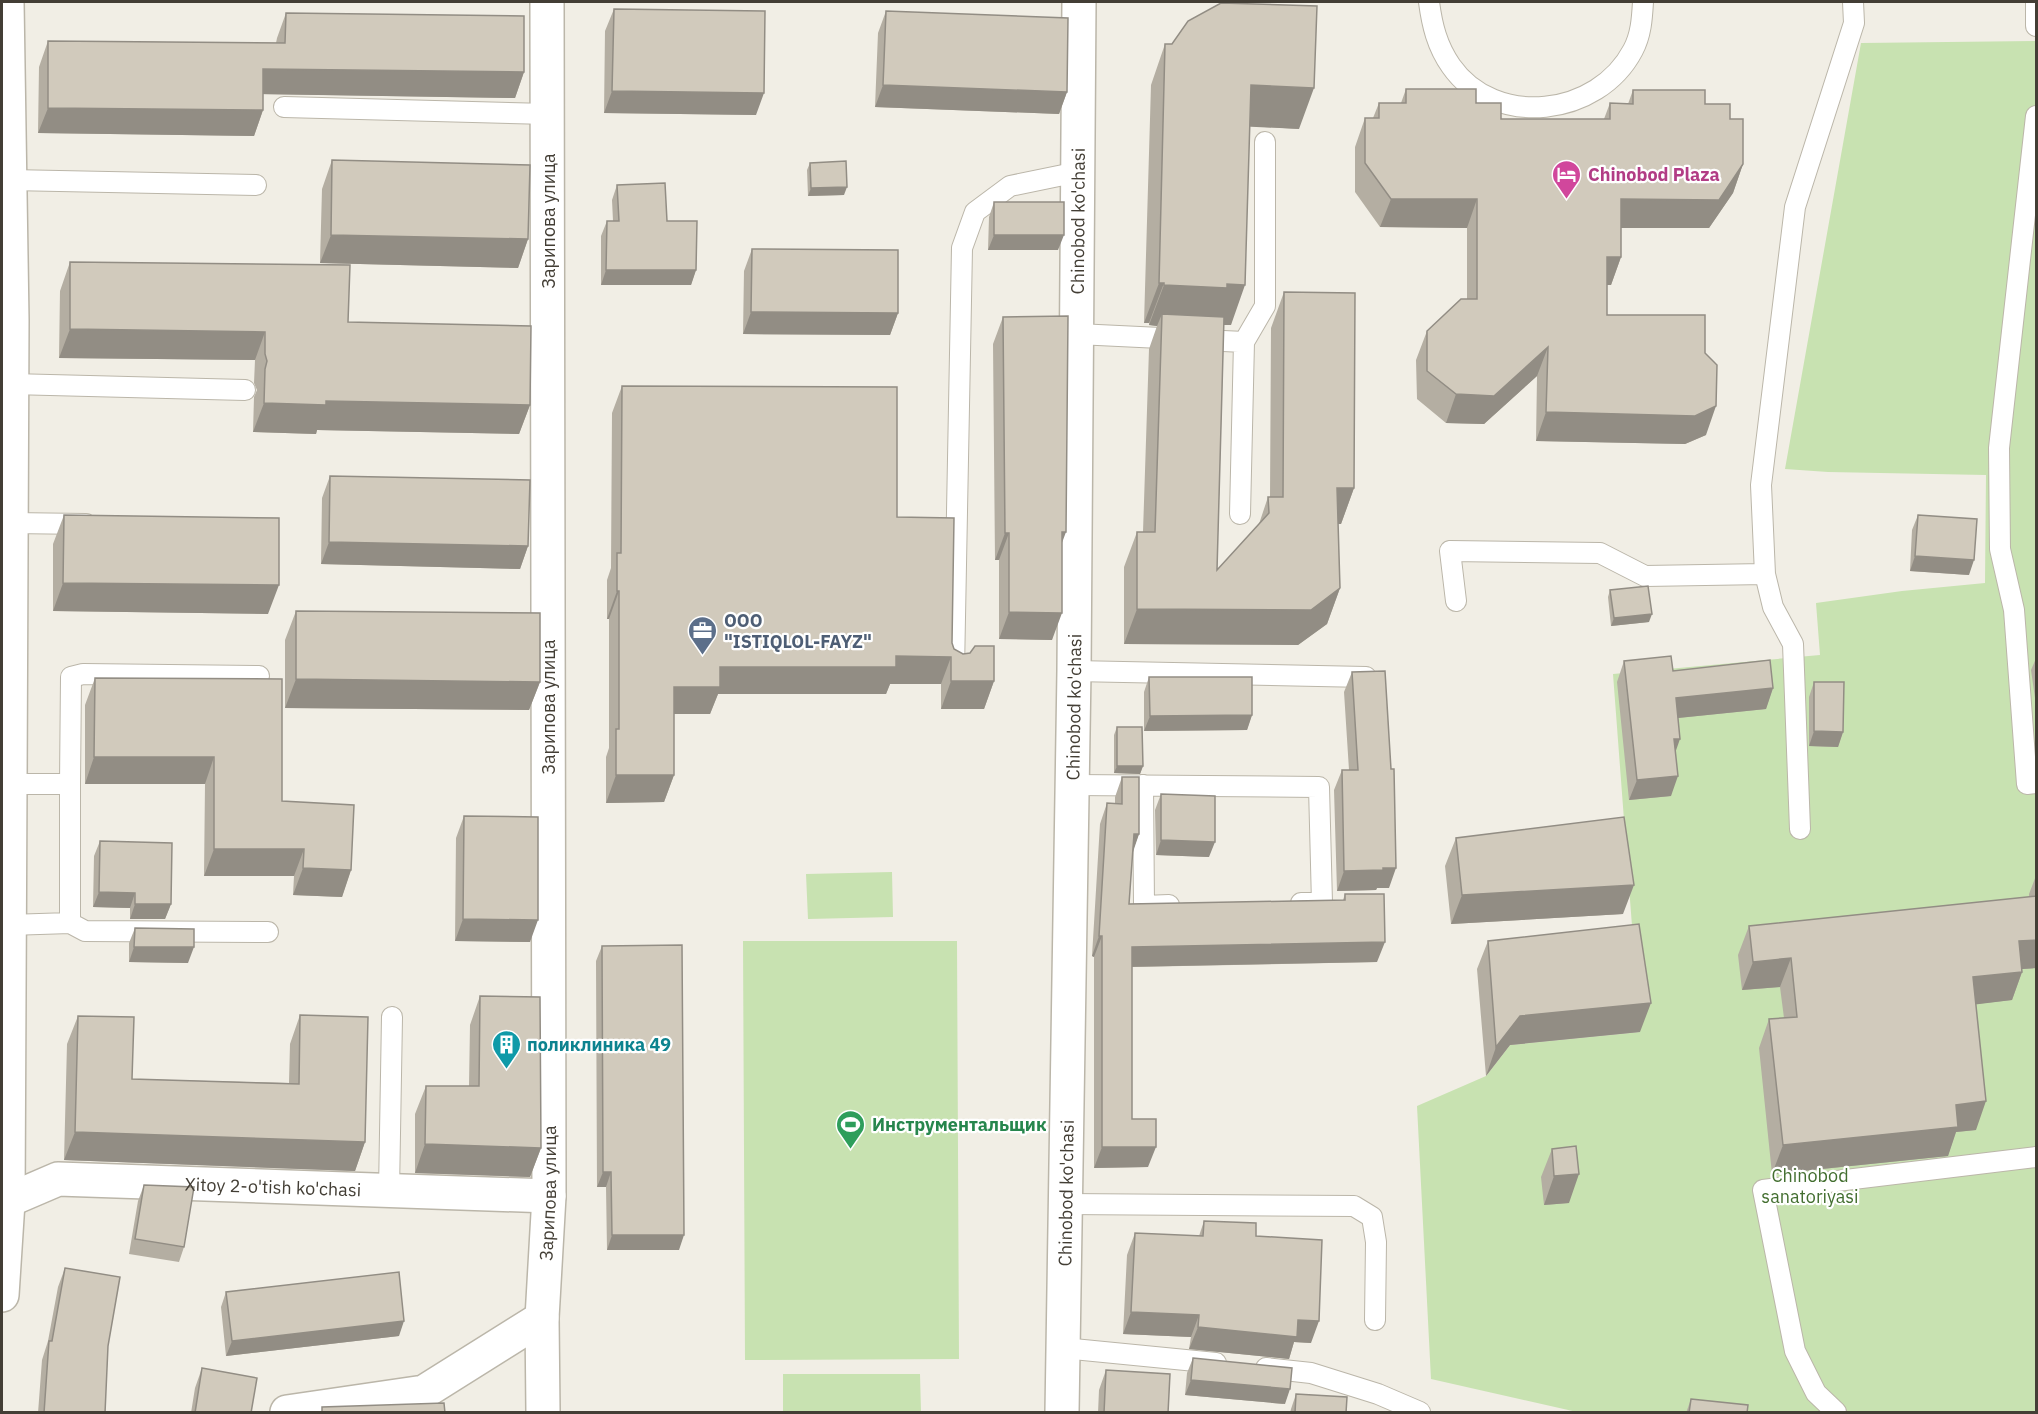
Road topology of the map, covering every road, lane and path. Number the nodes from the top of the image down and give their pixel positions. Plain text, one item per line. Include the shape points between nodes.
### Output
1 (7, 2) edge
2 (547, 2) edge
3 (1079, 2) edge
4 (1429, 2) edge
5 (1643, 2) edge
6 (1853, 2) edge
7 (2037, 2) edge
8 (2037, 26) edge
9 (284, 107) dead end
10 (548, 114) junction
11 (2037, 116) edge
12 (1265, 142) dead end
13 (1078, 172) junction
14 (10, 180) junction
15 (256, 185) dead end
16 (7, 320) edge
17 (1077, 334) junction
18 (1244, 342) junction
19 (11, 384) junction
20 (245, 390) dead end
21 (1240, 514) dead end
22 (10, 523) junction
23 (101, 525) edge
24 (1765, 574) junction
25 (1456, 601) dead end
26 (954, 670) edge
27 (1074, 671) junction
28 (259, 676) edge
29 (1366, 677) edge
30 (2037, 783) edge
31 (10, 784) junction
32 (70, 784) junction
33 (1073, 785) junction
34 (1143, 785) junction
35 (1800, 829) dead end
36 (1345, 902) edge
37 (1287, 903) edge
38 (1322, 903) junction
39 (1192, 905) edge
40 (70, 923) junction
41 (9, 925) junction
42 (268, 932) dead end
43 (392, 1017) dead end
44 (2037, 1157) edge
45 (389, 1191) junction
46 (549, 1196) junction
47 (5, 1203) edge
48 (1065, 1204) junction
49 (2, 1295) edge
50 (542, 1318) junction
51 (1375, 1320) dead end
52 (1063, 1348) junction
53 (1229, 1365) edge
54 (1252, 1367) edge
55 (288, 1413) edge
56 (543, 1413) edge
57 (1062, 1413) edge
58 (1420, 1413) edge
59 (1836, 1413) edge

1 - 14 street
2 - 10 street, Зарипова улица
3 - 13 street, Chinobod ko'chasi
4 - 5 lane via 1439,45 1460,76 1496,100 1542,109 1569,103 1613,77 1633,49
6 - 24 lane via 1854,22 1795,207 1761,484
7 - 8 lane
9 - 10 lane
10 - 46 street, Зарипова улица
11 - 30 lane via 1999,448 2000,549 2014,610 2027,783
12 - 18 lane via 1264,306
13 - 17 street, Chinobod ko'chasi
13 - 26 lane via 1010,186 975,212 962,248
14 - 15 lane
14 - 16 street
16 - 19 street
17 - 18 lane
17 - 27 street, Chinobod ko'chasi
18 - 21 lane
19 - 20 lane
19 - 22 street
22 - 23 lane
22 - 31 street
24 - 25 lane via 1645,576 1600,553 1450,551
24 - 35 lane via 1773,607 1793,644
27 - 29 lane
27 - 33 street, Chinobod ko'chasi
28 - 32 lane via 71,677
31 - 32 lane
31 - 41 street
32 - 40 lane
33 - 34 lane
33 - 48 street, Chinobod ko'chasi
34 - 38 lane via 1319,787
34 - 39 lane via 1144,906
36 - 38 lane
37 - 38 lane
40 - 41 lane
40 - 42 lane via 85,931
41 - 47 street
43 - 45 lane
44 - 59 lane via 1763,1190 1795,1351 1816,1393
45 - 46 street, Xitoy 2-o'tish ko'chasi
45 - 47 street, Xitoy 2-o'tish ko'chasi via 58,1179
46 - 50 street, Зарипова улица
47 - 49 street
48 - 51 lane via 1354,1206 1372,1217 1376,1242
48 - 52 street, Chinobod ko'chasi
50 - 55 street via 424,1392
50 - 56 street, Зарипова улица
52 - 53 lane
52 - 57 street, Chinobod ko'chasi
54 - 58 lane via 1311,1373 1378,1394

